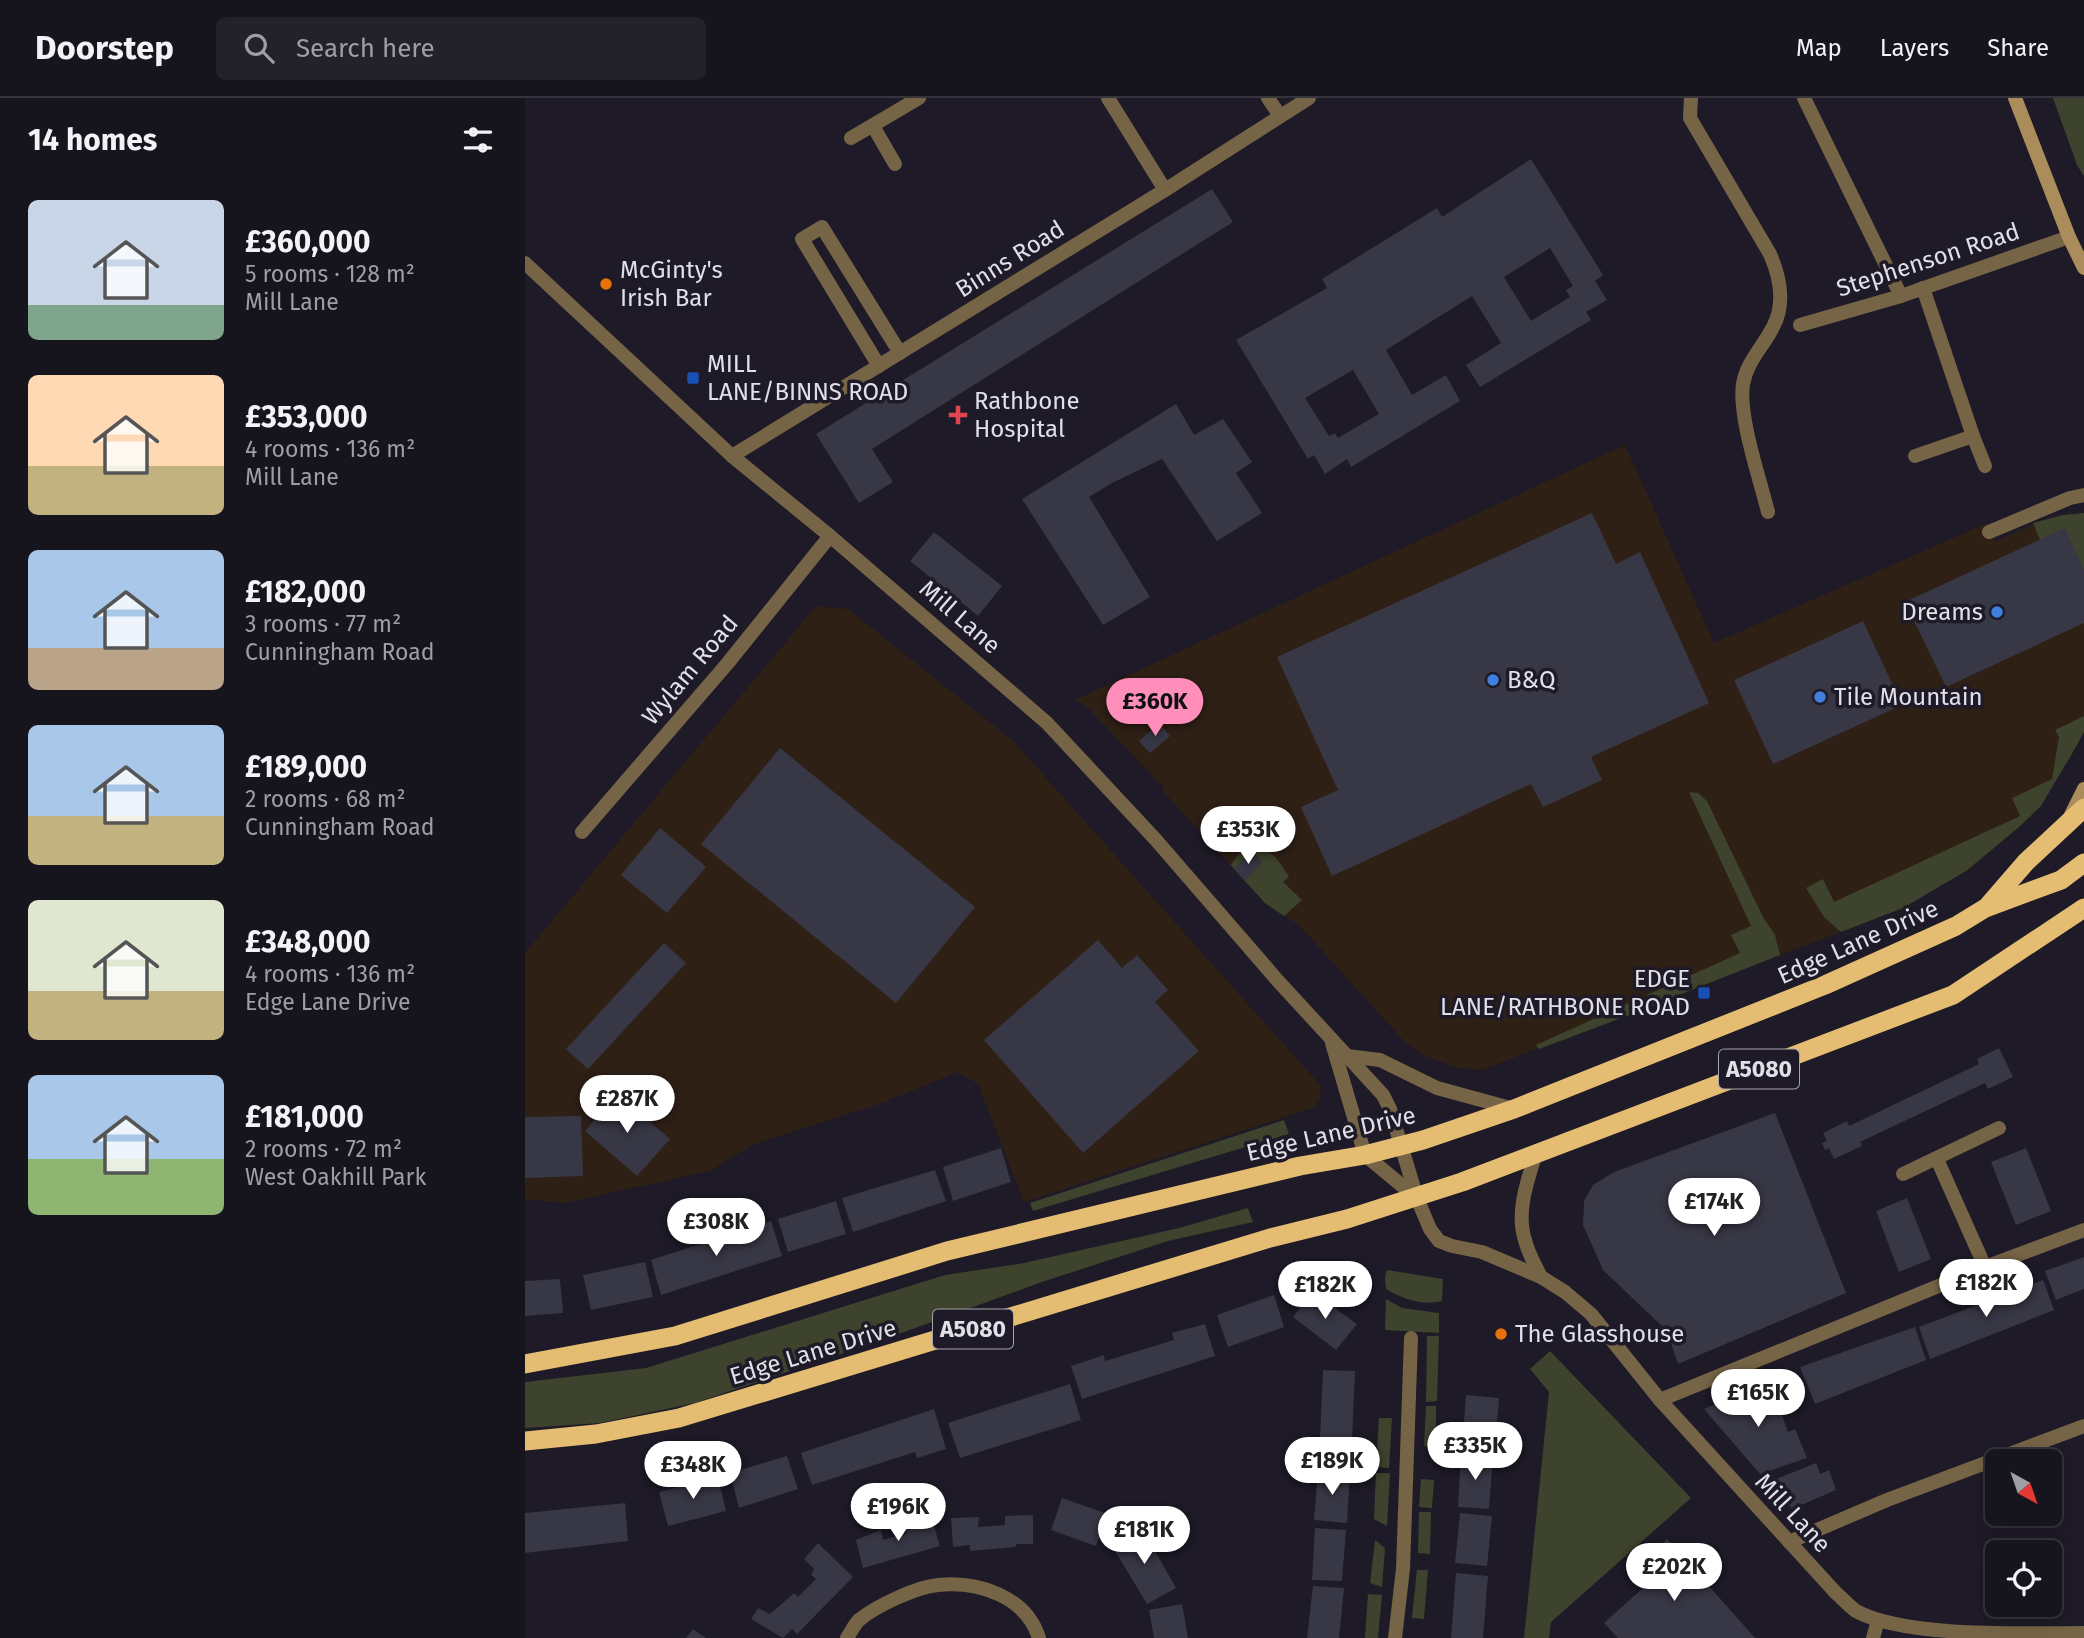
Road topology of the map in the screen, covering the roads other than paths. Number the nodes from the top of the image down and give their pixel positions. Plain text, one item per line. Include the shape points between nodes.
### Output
1 (919, 98) edge
2 (1108, 98) edge
3 (1268, 98) edge
4 (1309, 98) edge
5 (1691, 98) edge
6 (1804, 98) edge
7 (2015, 98) edge
8 (1280, 116) junction
9 (873, 126) junction
10 (851, 138) dead end
11 (895, 164) dead end
12 (1165, 190) junction
13 (2069, 237) junction
14 (525, 263) edge
15 (2084, 268) edge
16 (1923, 288) junction
17 (1901, 296) junction
18 (1800, 325) dead end
19 (900, 354) junction
20 (879, 366) junction
21 (1973, 436) junction
22 (732, 456) junction
23 (1915, 456) dead end
24 (1985, 466) dead end
25 (2084, 495) edge
26 (1767, 512) dead end
27 (1989, 532) dead end
28 (830, 536) junction
29 (2084, 789) edge
30 (2084, 808) edge
31 (2066, 826) junction
32 (582, 832) dead end
33 (2084, 863) edge
34 (1987, 907) junction
35 (2084, 908) edge
36 (1331, 1039) junction
37 (1347, 1056) junction
38 (1514, 1109) junction
39 (1999, 1128) dead end
40 (1402, 1145) junction
41 (1365, 1155) junction
42 (1535, 1156) junction
43 (1937, 1159) junction
44 (1903, 1174) dead end
45 (1417, 1198) junction
46 (2084, 1230) edge
47 (1985, 1267) junction
48 (1541, 1276) junction
49 (1411, 1338) dead end
50 (525, 1364) edge
51 (1660, 1400) junction
52 (2084, 1426) edge
53 (525, 1441) edge
54 (1789, 1542) junction
55 (1878, 1620) junction
56 (2084, 1633) edge
57 (847, 1638) edge
58 (1039, 1638) edge
59 (1395, 1638) edge
60 (1873, 1638) edge

1 - 9 street
2 - 12 street
3 - 8 street
4 - 8 street, Binns Road
5 - 26 street via 1690,118 1779,275 1781,301 1774,326 1752,358 1743,383 1742,407
6 - 17 street
7 - 13 main road
8 - 12 street, Binns Road
9 - 10 street
9 - 11 street
12 - 19 street, Binns Road
13 - 15 main road
13 - 16 street, Stephenson Road
14 - 22 street, Mill Lane
16 - 17 street, Stephenson Road
16 - 21 street
17 - 18 street, Stephenson Road
19 - 20 street, Binns Road
19 - 20 street via 823,227 802,239
20 - 22 street, Binns Road
21 - 23 street
21 - 24 street
22 - 28 street, Mill Lane
25 - 27 street
28 - 32 street, Wylam Road
28 - 36 street, Mill Lane via 1047,723
29 - 31 main road
30 - 31 highway, Edge Lane Drive / A5080
31 - 34 highway, Edge Lane Drive / A5080
33 - 34 highway via 2061,880
34 - 38 highway, Edge Lane Drive / A5080 via 1956,926 1825,985
35 - 42 highway, Edge Lane Drive / A5080 via 1953,995
36 - 37 street, Mill Lane
36 - 41 street, Mill Lane
37 - 38 street via 1380,1060 1437,1088
37 - 40 street, Mill Lane via 1383,1095
38 - 40 highway, Edge Lane Drive / A5080
39 - 43 street
40 - 41 highway, Edge Lane Drive / A5080
40 - 45 street, Mill Lane
41 - 45 street
41 - 50 highway, Edge Lane Drive / A5080 via 1300,1166 947,1251 675,1336
42 - 45 highway, Edge Lane Drive / A5080
42 - 48 street via 1522,1214 1524,1238
43 - 44 street
43 - 47 street
45 - 48 street, Mill Lane via 1439,1241 1492,1255
45 - 53 highway, Edge Lane Drive / A5080 via 1256,1242 679,1418
46 - 47 street
47 - 51 street
48 - 51 street, Mill Lane via 1591,1314
49 - 59 street via 1403,1569
51 - 54 street, Mill Lane
52 - 54 street
54 - 55 street, Mill Lane via 1856,1610
55 - 56 street, Mill Lane via 1932,1632
55 - 60 street
57 - 58 street via 858,1621 890,1602 937,1585 965,1585 1005,1595 1022,1610

